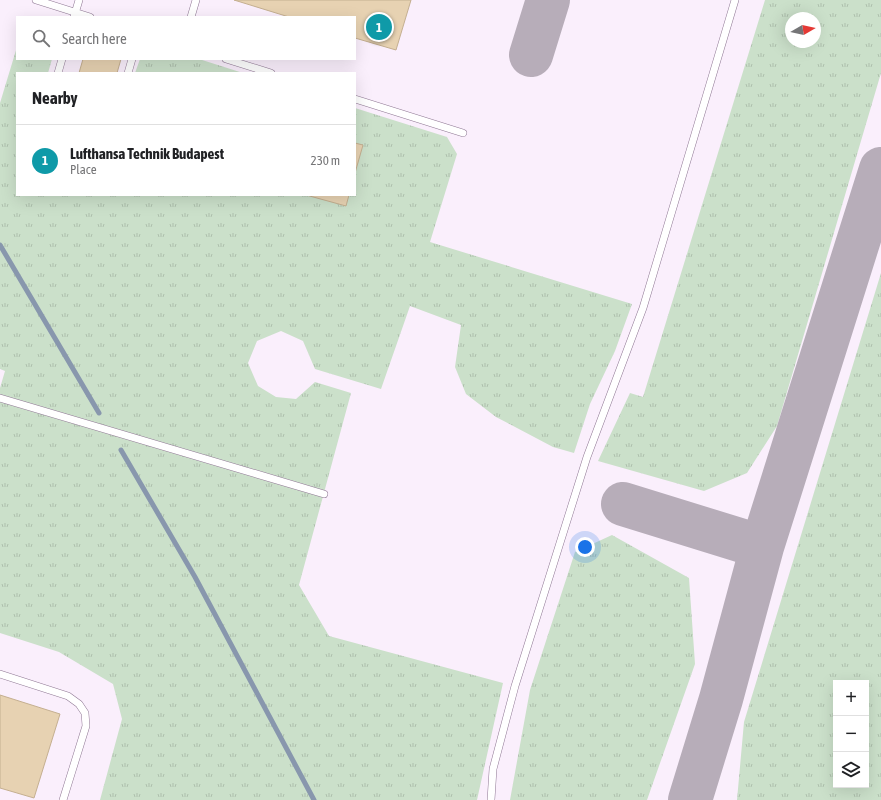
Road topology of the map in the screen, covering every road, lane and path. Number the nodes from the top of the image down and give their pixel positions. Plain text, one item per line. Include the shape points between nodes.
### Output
1 (36, 0) edge
2 (79, 0) edge
3 (196, 0) edge
4 (735, 0) edge
5 (74, 15) edge
6 (191, 16) edge
7 (62, 60) edge
8 (132, 60) edge
9 (229, 60) edge
10 (58, 72) edge
11 (128, 72) edge
12 (268, 72) edge
13 (356, 99) edge
14 (463, 133) dead end
15 (0, 398) edge
16 (324, 494) dead end
17 (0, 674) edge
18 (63, 800) edge
19 (491, 800) edge

1 - 5 lane
2 - 5 lane
3 - 6 lane
4 - 19 lane via 643,308 587,457 515,686 493,769
7 - 10 lane
8 - 11 lane
9 - 12 lane
13 - 14 lane
15 - 16 lane
17 - 18 lane via 68,696 79,704 85,713 86,726

